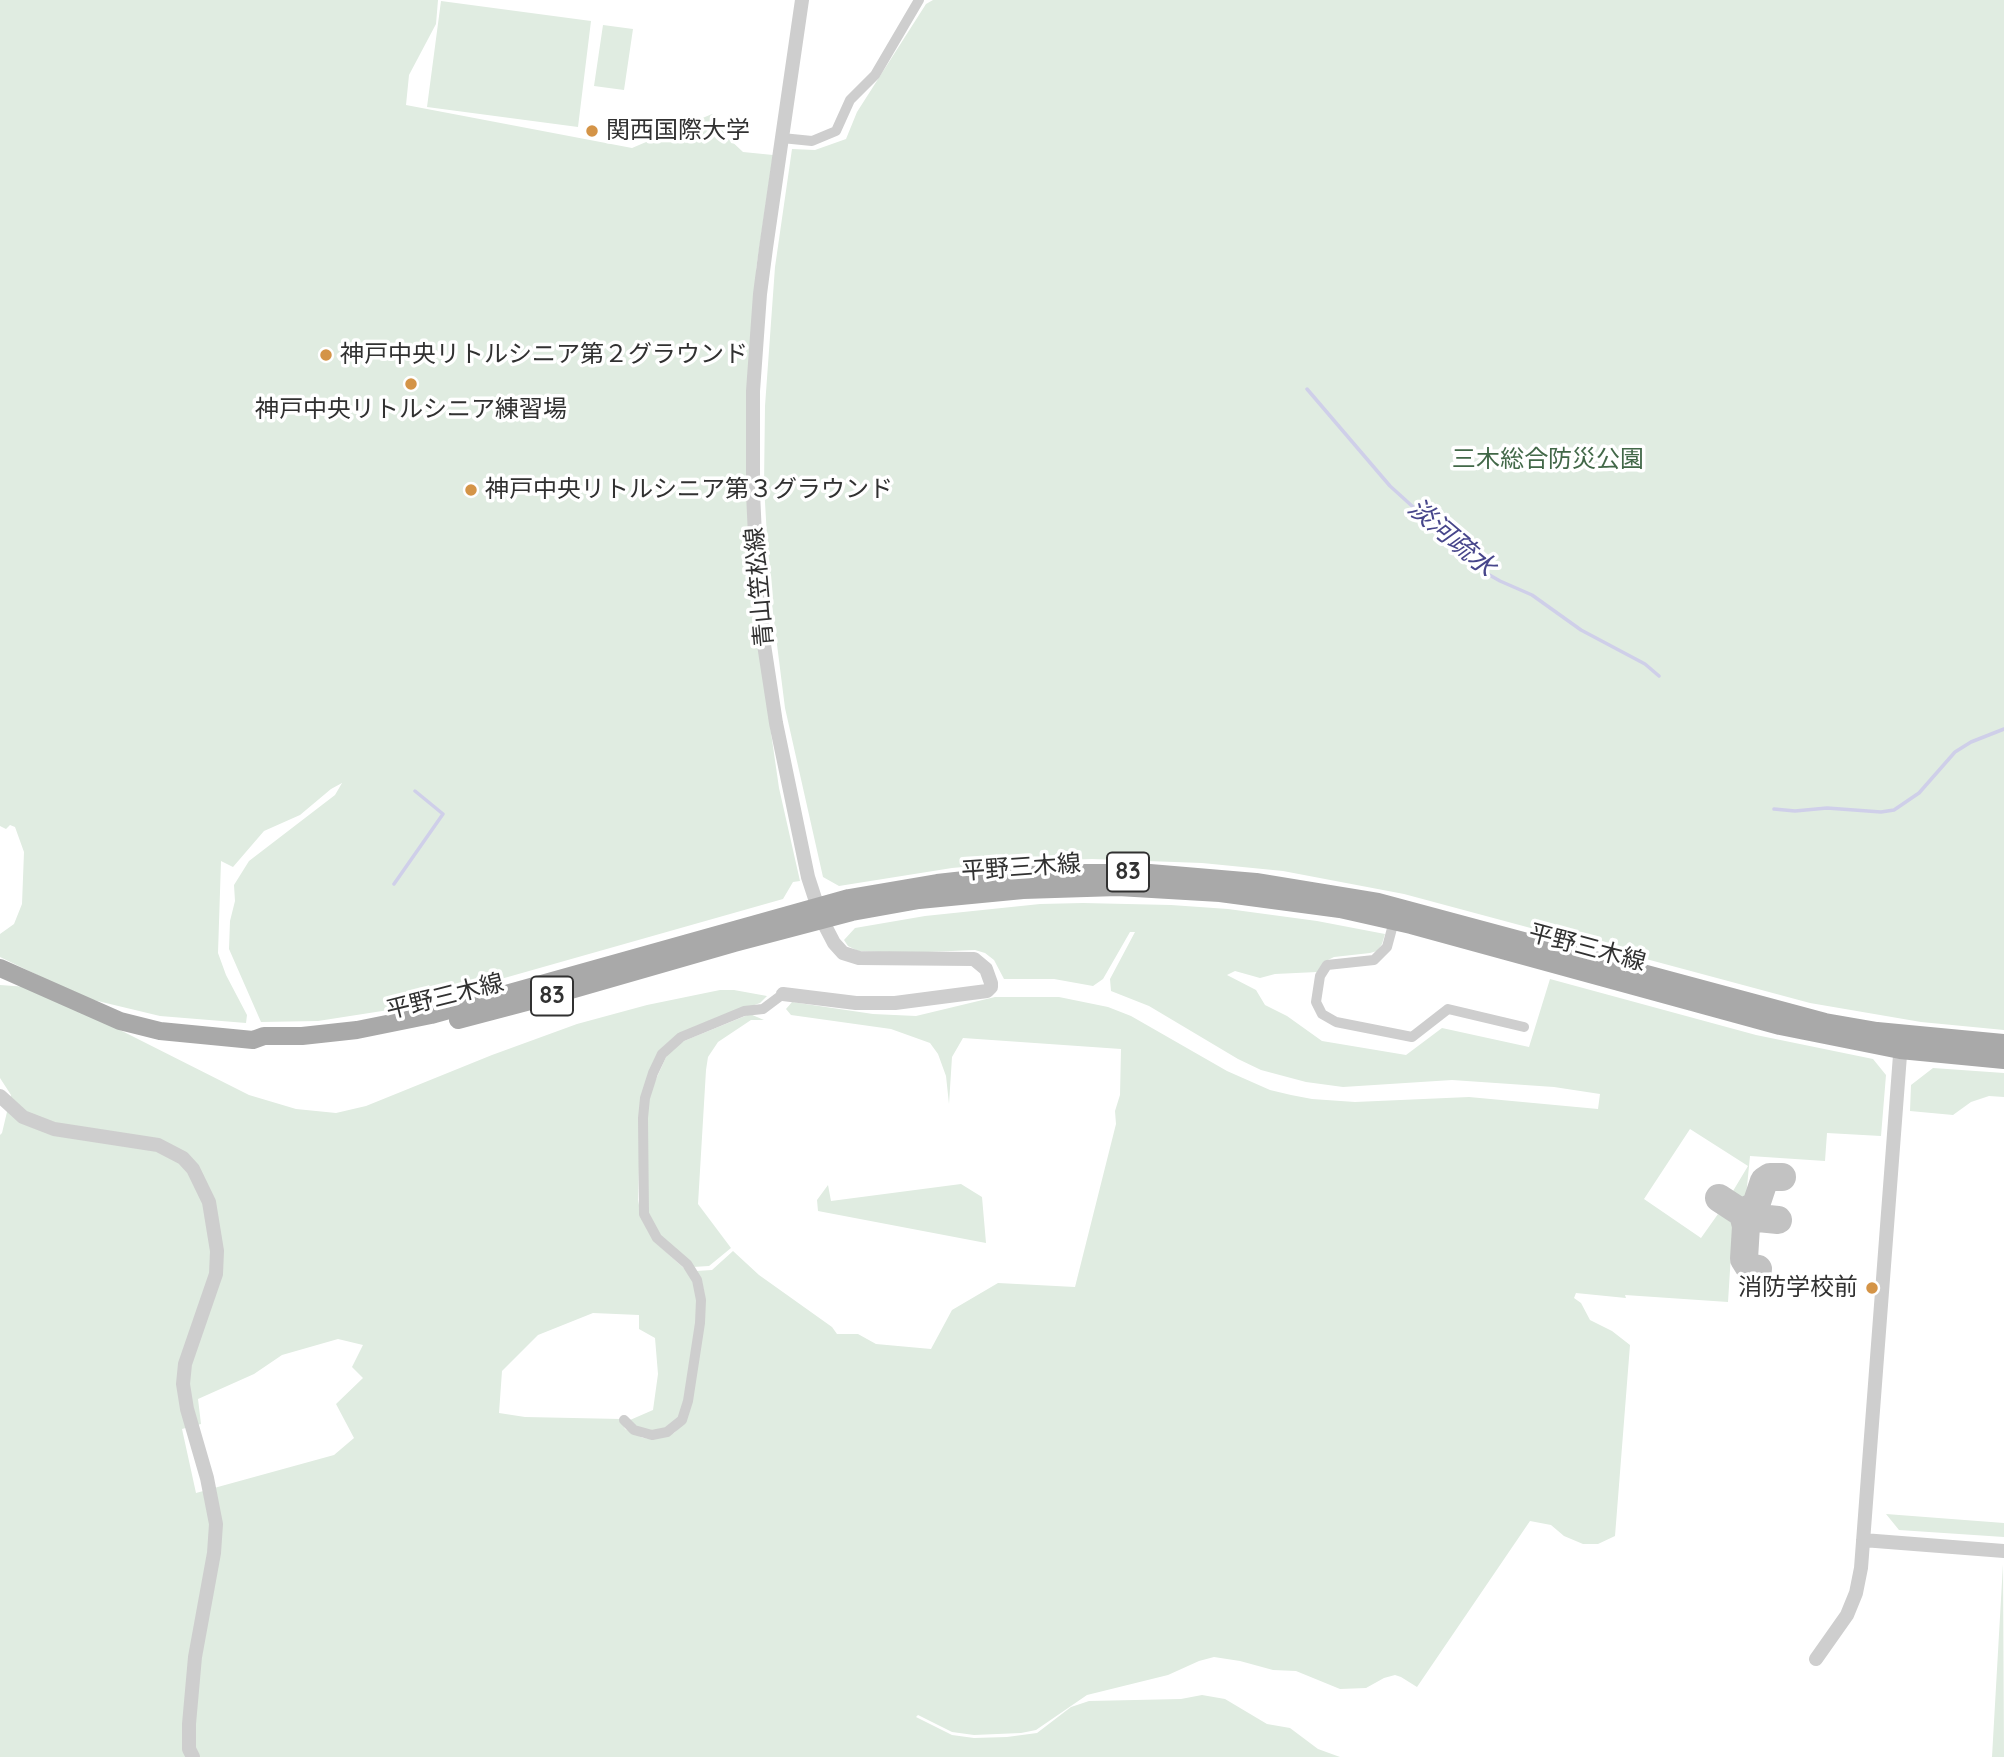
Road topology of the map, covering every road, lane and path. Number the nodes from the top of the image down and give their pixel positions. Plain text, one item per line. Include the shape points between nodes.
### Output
1 (802, 0) edge
2 (919, 0) edge
3 (782, 138) junction
4 (820, 912) junction
5 (1394, 921) junction
6 (0, 968) edge
7 (783, 994) joint
8 (1524, 1027) dead end
9 (1901, 1042) junction
10 (2004, 1043) edge
11 (2004, 1060) edge
12 (0, 1096) edge
13 (624, 1420) dead end
14 (1863, 1540) junction
15 (2004, 1551) edge
16 (1816, 1659) dead end
17 (192, 1757) edge

1 - 3 street, 青山笠松線
2 - 3 street via 875,75 850,100 836,131 812,141
3 - 4 street, 青山笠松線 via 758,318 752,493 768,679 808,877
4 - 5 main road, 平野三木線 / 83 via 1023,890 1102,887 1252,896
4 - 6 main road, 平野三木線 / 83 via 421,1017 349,1031 253,1040 160,1031 120,1021
4 - 7 street, 青山笠松線 via 834,943 848,956 974,959 986,968 991,988 884,1004
4 - 9 main road, 平野三木線 / 83 via 919,886 1002,876 1118,872 1236,879 1388,904
5 - 8 street via 1387,947 1374,960 1327,965 1315,1002 1322,1014 1336,1022 1412,1037 1448,1009
5 - 9 main road, 平野三木線 / 83 via 1780,1026
7 - 13 street via 763,1009 681,1037 662,1054 653,1073 643,1118 644,1214 657,1238 687,1264 697,1280 701,1311 691,1387 681,1420 671,1430 652,1435 634,1430
9 - 10 main road, 平野三木線 / 83
9 - 11 main road, 平野三木線 / 83
9 - 14 street
12 - 17 street via 23,1117 54,1129 158,1145 193,1168 209,1202 216,1274 185,1364 183,1384 216,1524 195,1657 189,1724
14 - 15 street
14 - 16 street via 1853,1601

